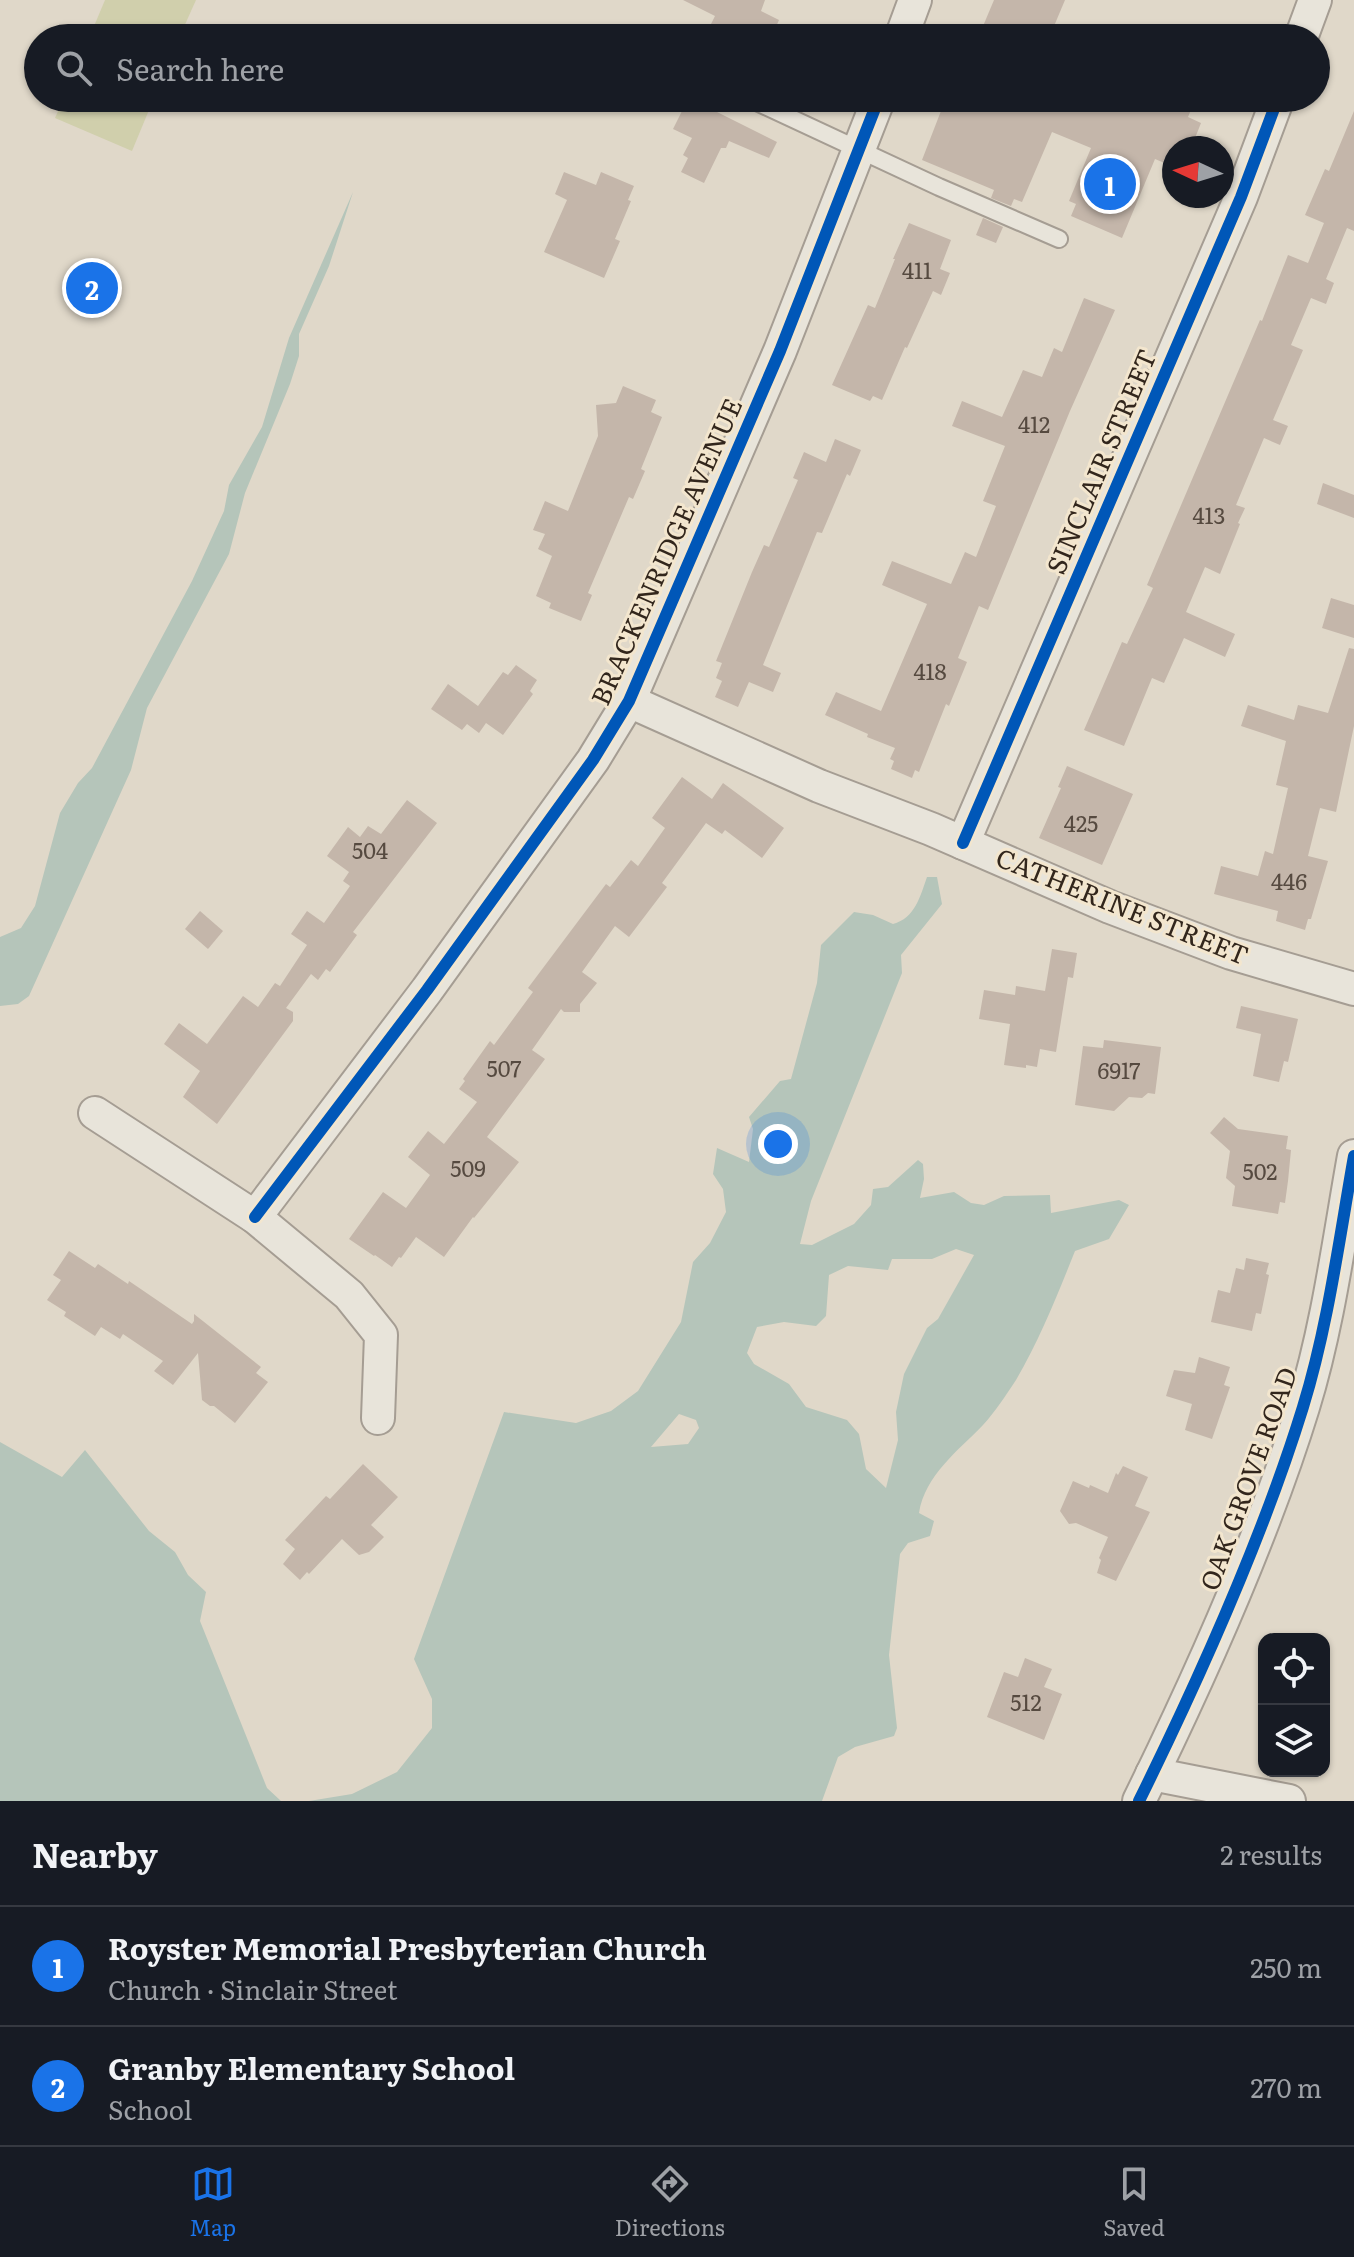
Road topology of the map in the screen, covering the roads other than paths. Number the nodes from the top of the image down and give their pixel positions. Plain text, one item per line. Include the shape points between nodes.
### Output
1 (915, 0) edge
2 (1315, 0) edge
3 (906, 24) edge
4 (1306, 24) edge
5 (778, 112) edge
6 (874, 112) edge
7 (1273, 112) edge
8 (860, 150) junction
9 (1059, 239) dead end
10 (629, 701) junction
11 (963, 843) junction
12 (1354, 989) edge
13 (95, 1113) dead end
14 (1354, 1156) edge
15 (255, 1217) junction
16 (378, 1418) dead end
17 (1145, 1788) edge
18 (1289, 1801) edge

1 - 3 street
2 - 4 street
5 - 8 lane
6 - 8 street, BRACKENRIDGE AVENUE
7 - 11 street, SINCLAIR STREET
8 - 9 lane
8 - 10 street, BRACKENRIDGE AVENUE
10 - 11 street, CATHERINE STREET
10 - 15 street, BRACKENRIDGE AVENUE via 593,760 427,990
11 - 12 street, CATHERINE STREET via 1218,948
13 - 15 street
14 - 17 street, OAK GROVE ROAD via 1304,1406 1232,1597
15 - 16 street via 349,1295 381,1335
17 - 18 street

